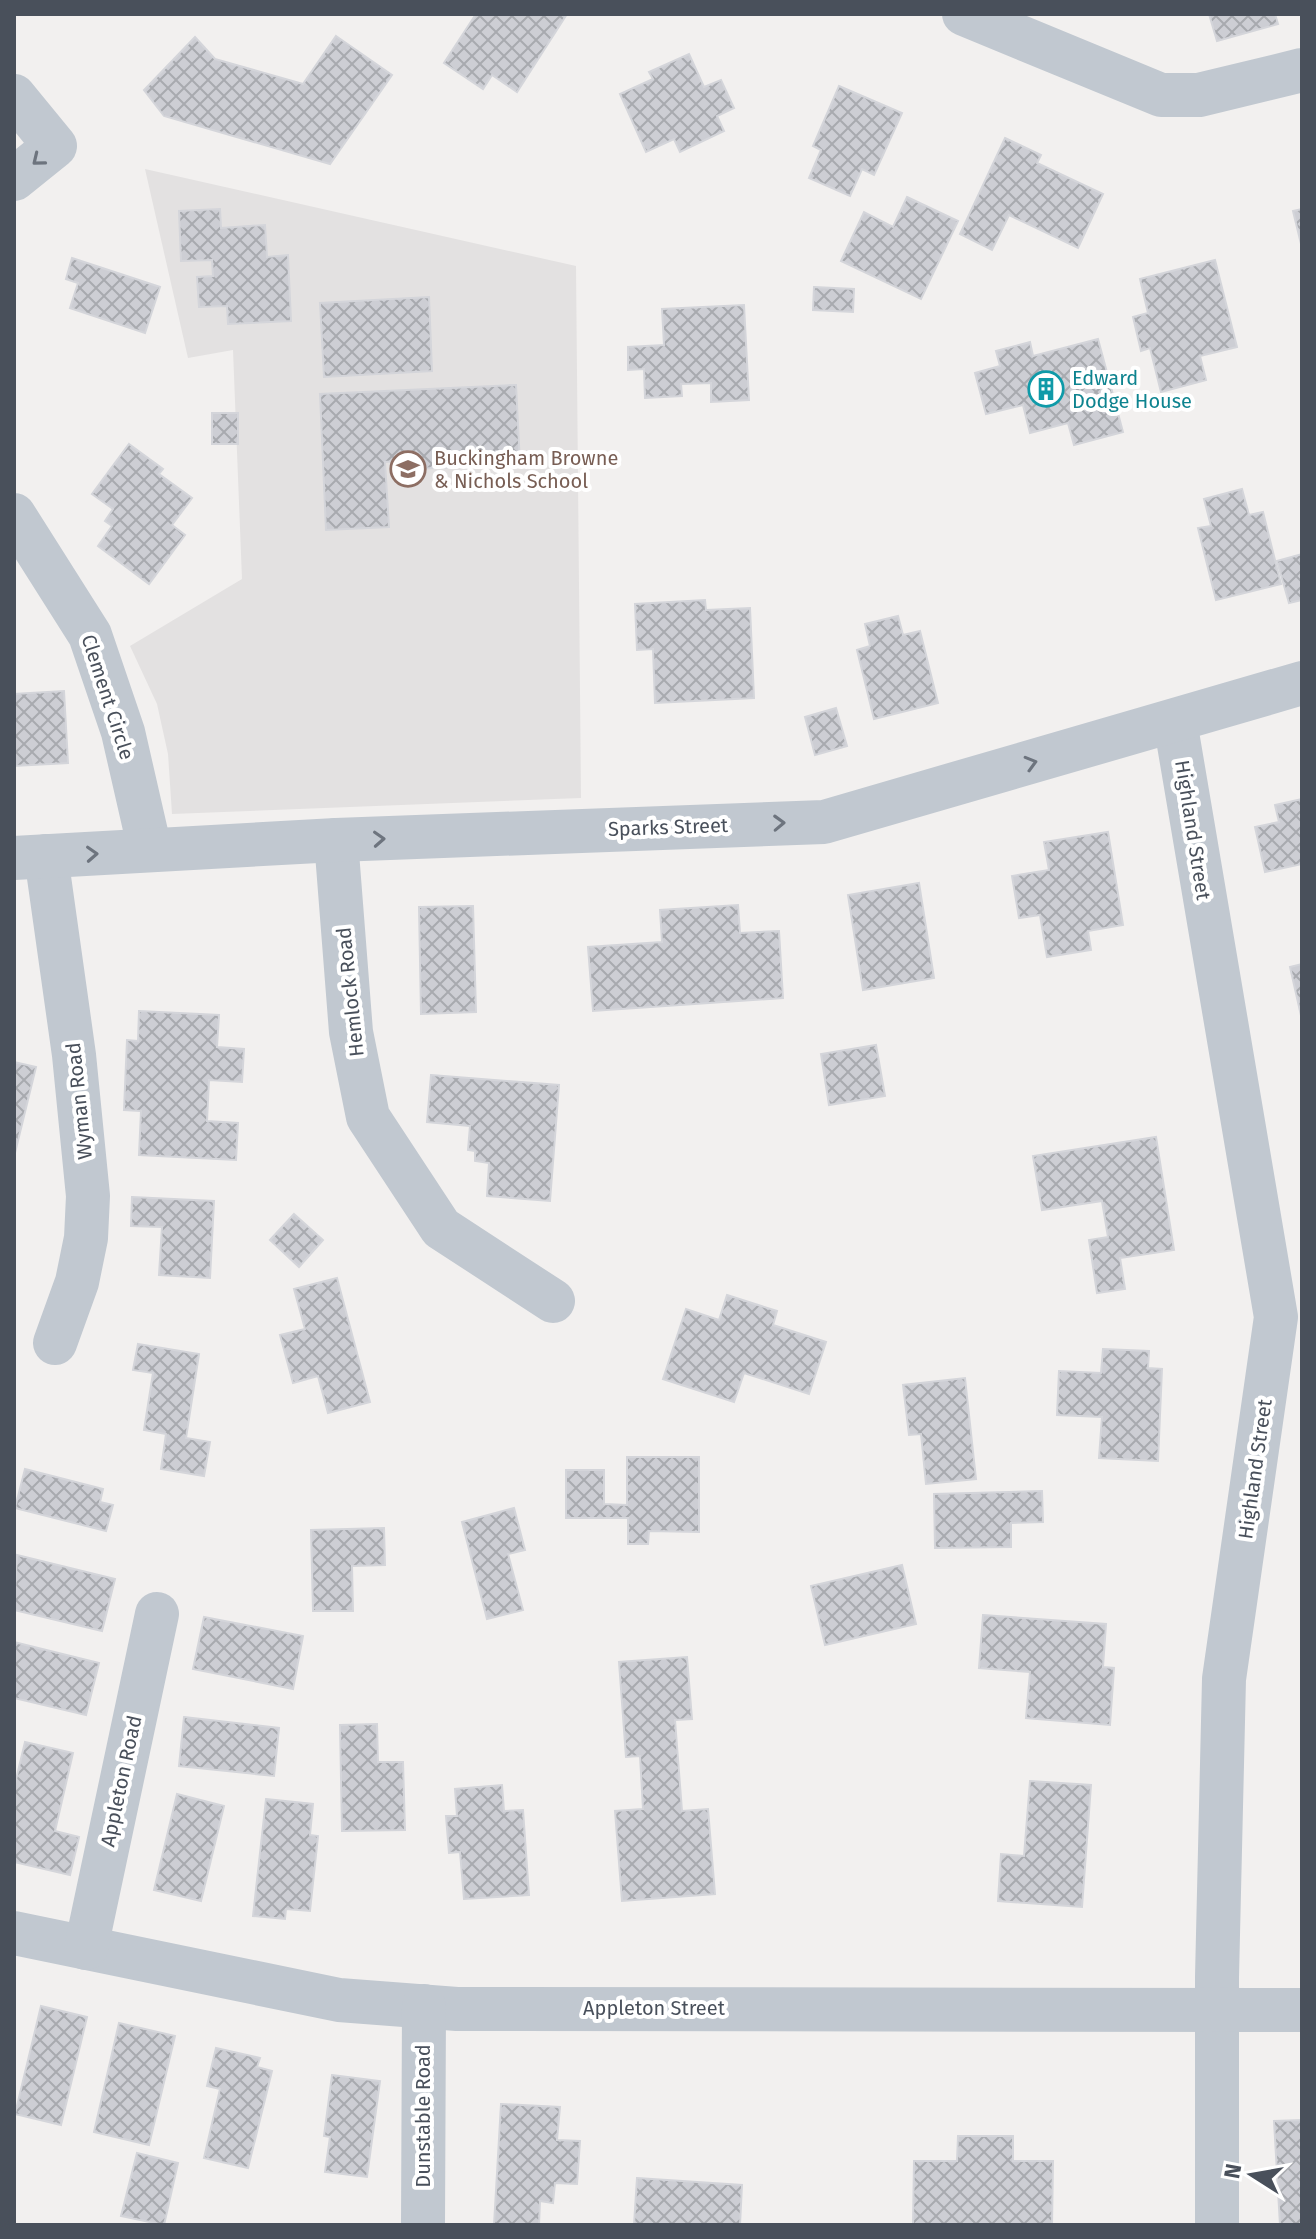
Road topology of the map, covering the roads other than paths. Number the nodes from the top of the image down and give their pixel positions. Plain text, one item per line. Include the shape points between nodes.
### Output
1 (964, 14) edge
2 (1302, 70) edge
3 (14, 96) edge
4 (14, 179) edge
5 (14, 515) edge
6 (1302, 683) edge
7 (1175, 721) junction
8 (336, 840) junction
9 (150, 850) junction
10 (30, 857) edge
11 (553, 1301) dead end
12 (55, 1343) dead end
13 (157, 1614) dead end
14 (14, 1933) edge
15 (86, 1948) junction
16 (424, 2006) junction
17 (1302, 2010) edge
18 (1217, 2011) junction
19 (423, 2225) edge
20 (1217, 2225) edge

1 - 2 street via 1161,95 1199,95
3 -> 4 street via 55,146
5 - 9 street, Clement Circle via 90,635 123,732
6 - 7 street, Sparks Street
8 -> 7 street, Sparks Street via 824,822
7 - 18 street, Highland Street via 1276,1317 1224,1679
8 - 9 street, Sparks Street
8 - 11 street, Hemlock Road via 351,1032 368,1117 441,1228
10 -> 9 street, Sparks Street
10 - 12 street, Wyman Road via 74,1055 88,1196 77,1282
13 - 15 street, Appleton Road
14 - 15 street, Appleton Street
15 - 16 street, Appleton Street via 339,2000
16 - 18 street, Appleton Street
16 - 19 street, Dunstable Road
17 - 18 street, Appleton Street
18 - 20 street, Highland Street

